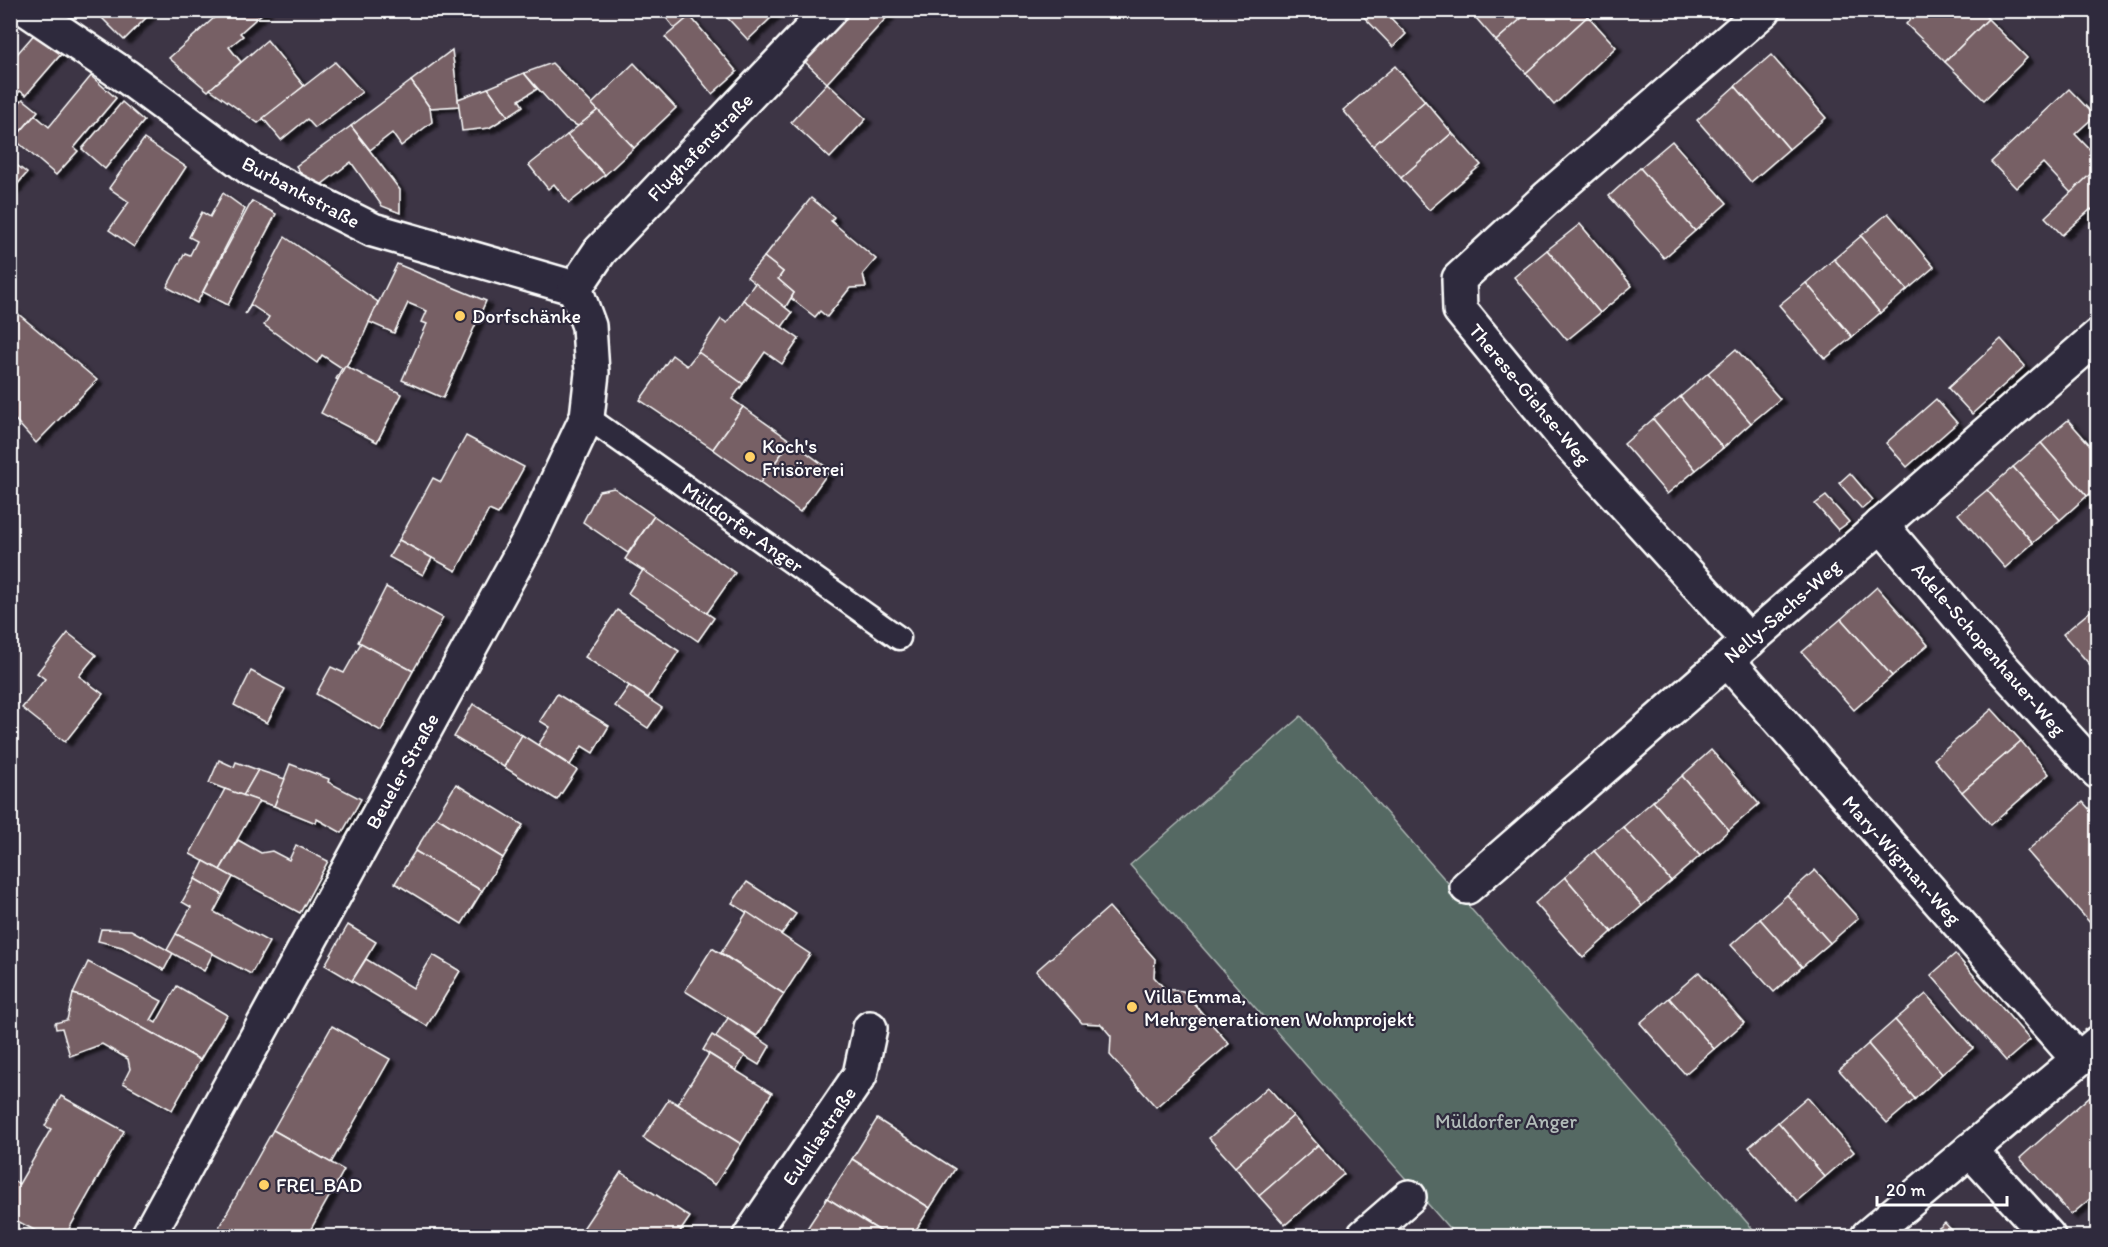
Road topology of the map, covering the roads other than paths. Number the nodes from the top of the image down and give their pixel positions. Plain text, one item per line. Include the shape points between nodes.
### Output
1 (14, 10) edge
2 (28, 10) edge
3 (830, 10) edge
4 (1764, 10) edge
5 (10, 15) edge
6 (575, 288) junction
7 (2097, 336) edge
8 (587, 417) junction
9 (1881, 525) junction
10 (899, 638) dead end
11 (1738, 650) junction
12 (2097, 772) edge
13 (1467, 887) dead end
14 (870, 1028) dead end
15 (2088, 1051) edge
16 (1970, 1150) junction
17 (1409, 1197) dead end
18 (148, 1236) edge
19 (750, 1236) edge
20 (1364, 1236) edge
21 (1868, 1236) edge
22 (2048, 1236) edge

1 - 5 street
2 - 6 street, Burbankstraße via 127,77 250,169 373,230
3 - 6 street, Flughafenstraße via 600,250
4 - 11 street, Therese-Giehse-Weg via 1459,279 1460,310
6 - 8 street, Beueler Straße via 589,327 592,373
7 - 9 street, Nelly-Sachs-Weg
8 - 10 lane, Müldorfer Anger
8 - 18 street, Beueler Straße via 533,532
9 - 11 street, Nelly-Sachs-Weg
9 - 12 street, Adele-Schopenhauer-Weg
11 - 13 street, Nelly-Sachs-Weg
11 - 15 street, Mary-Wigman-Weg
14 - 19 street, Eulaliastraße via 860,1075
15 - 16 street, Mary-Wigman-Weg
16 - 21 street, Mary-Wigman-Weg
16 - 22 street
17 - 20 street

